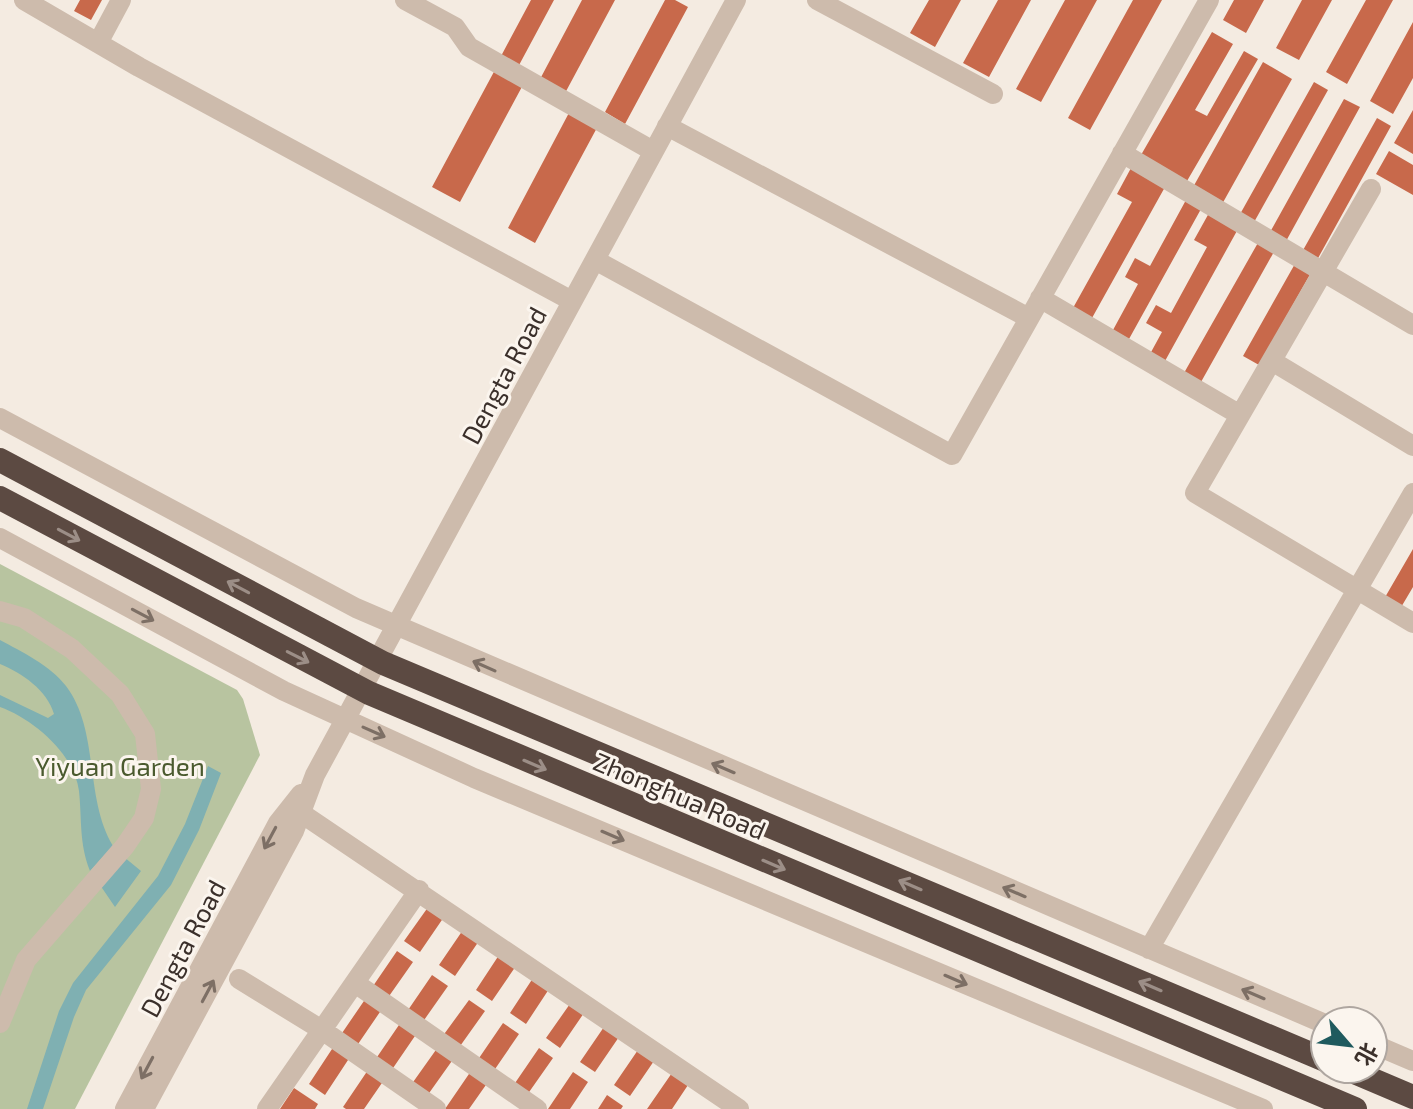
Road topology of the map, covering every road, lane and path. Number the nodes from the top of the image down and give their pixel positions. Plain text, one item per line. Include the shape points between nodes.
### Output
1 (24, 0) edge
2 (121, 0) edge
3 (405, 0) edge
4 (736, 0) edge
5 (817, 0) edge
6 (1200, 3) edge
7 (98, 43) junction
8 (993, 94) dead end
9 (667, 126) junction
10 (653, 151) junction
11 (1122, 153) junction
12 (1371, 189) dead end
13 (595, 260) junction
14 (1323, 272) junction
15 (1040, 298) junction
16 (572, 301) junction
17 (1029, 318) junction
18 (1413, 325) edge
19 (1272, 361) junction
20 (1240, 415) junction
21 (0, 418) edge
22 (1413, 446) edge
23 (0, 460) edge
24 (1413, 493) edge
25 (0, 498) edge
26 (0, 538) edge
27 (1357, 589) junction
28 (0, 611) edge
29 (1413, 623) edge
30 (396, 626) junction
31 (378, 660) junction
32 (362, 689) junction
33 (346, 719) junction
34 (315, 775) junction
35 (301, 813) junction
36 (419, 890) junction
37 (1149, 949) junction
38 (239, 979) dead end
39 (355, 983) junction
40 (1309, 1017) edge
41 (0, 1023) edge
42 (322, 1030) junction
43 (1389, 1051) edge
44 (1309, 1053) edge
45 (1413, 1061) edge
46 (1385, 1085) edge
47 (1413, 1097) edge
48 (125, 1109) edge
49 (144, 1109) edge
50 (267, 1109) edge
51 (436, 1109) edge
52 (537, 1109) edge
53 (739, 1109) edge
54 (1263, 1109) edge
55 (1355, 1109) edge

1 - 7 street
2 - 7 street
3 - 10 street via 455,27 469,47
4 - 9 street, Dengta Road
5 - 8 street
6 - 11 street
7 - 16 street
9 - 10 street, Dengta Road
9 - 17 street
10 - 13 street, Dengta Road
11 - 14 street
11 - 15 street
12 - 14 street
13 - 16 street, Dengta Road
13 - 17 street via 952,455
14 - 18 street
14 - 19 street
15 - 17 street
15 - 20 street
16 - 30 street, Dengta Road
19 - 20 street
19 - 22 street
20 - 27 street via 1195,493
21 - 30 street
31 -> 23 highway, Zhonghua Road
24 - 27 street
25 -> 32 highway, Zhonghua Road
26 -> 33 street
27 - 29 street
27 - 37 street
28 - 41 street via 24,618 72,649 120,694 145,734 151,789 144,818 125,846 26,960
30 - 31 street, Dengta Road
37 -> 30 street
31 - 32 street, Dengta Road
44 -> 31 highway, Zhonghua Road
32 - 33 street, Dengta Road
32 -> 55 highway, Zhonghua Road
33 - 34 street, Dengta Road
33 -> 54 street via 474,778
34 - 35 street, Dengta Road
34 -> 48 street, Dengta Road via 278,823
35 - 36 street
49 -> 35 street, Dengta Road
36 - 39 street
36 - 53 street
40 -> 37 street
38 - 42 street
39 - 42 street
39 - 52 street
42 - 50 street
42 - 51 street
43 - 45 street
46 - 47 highway

